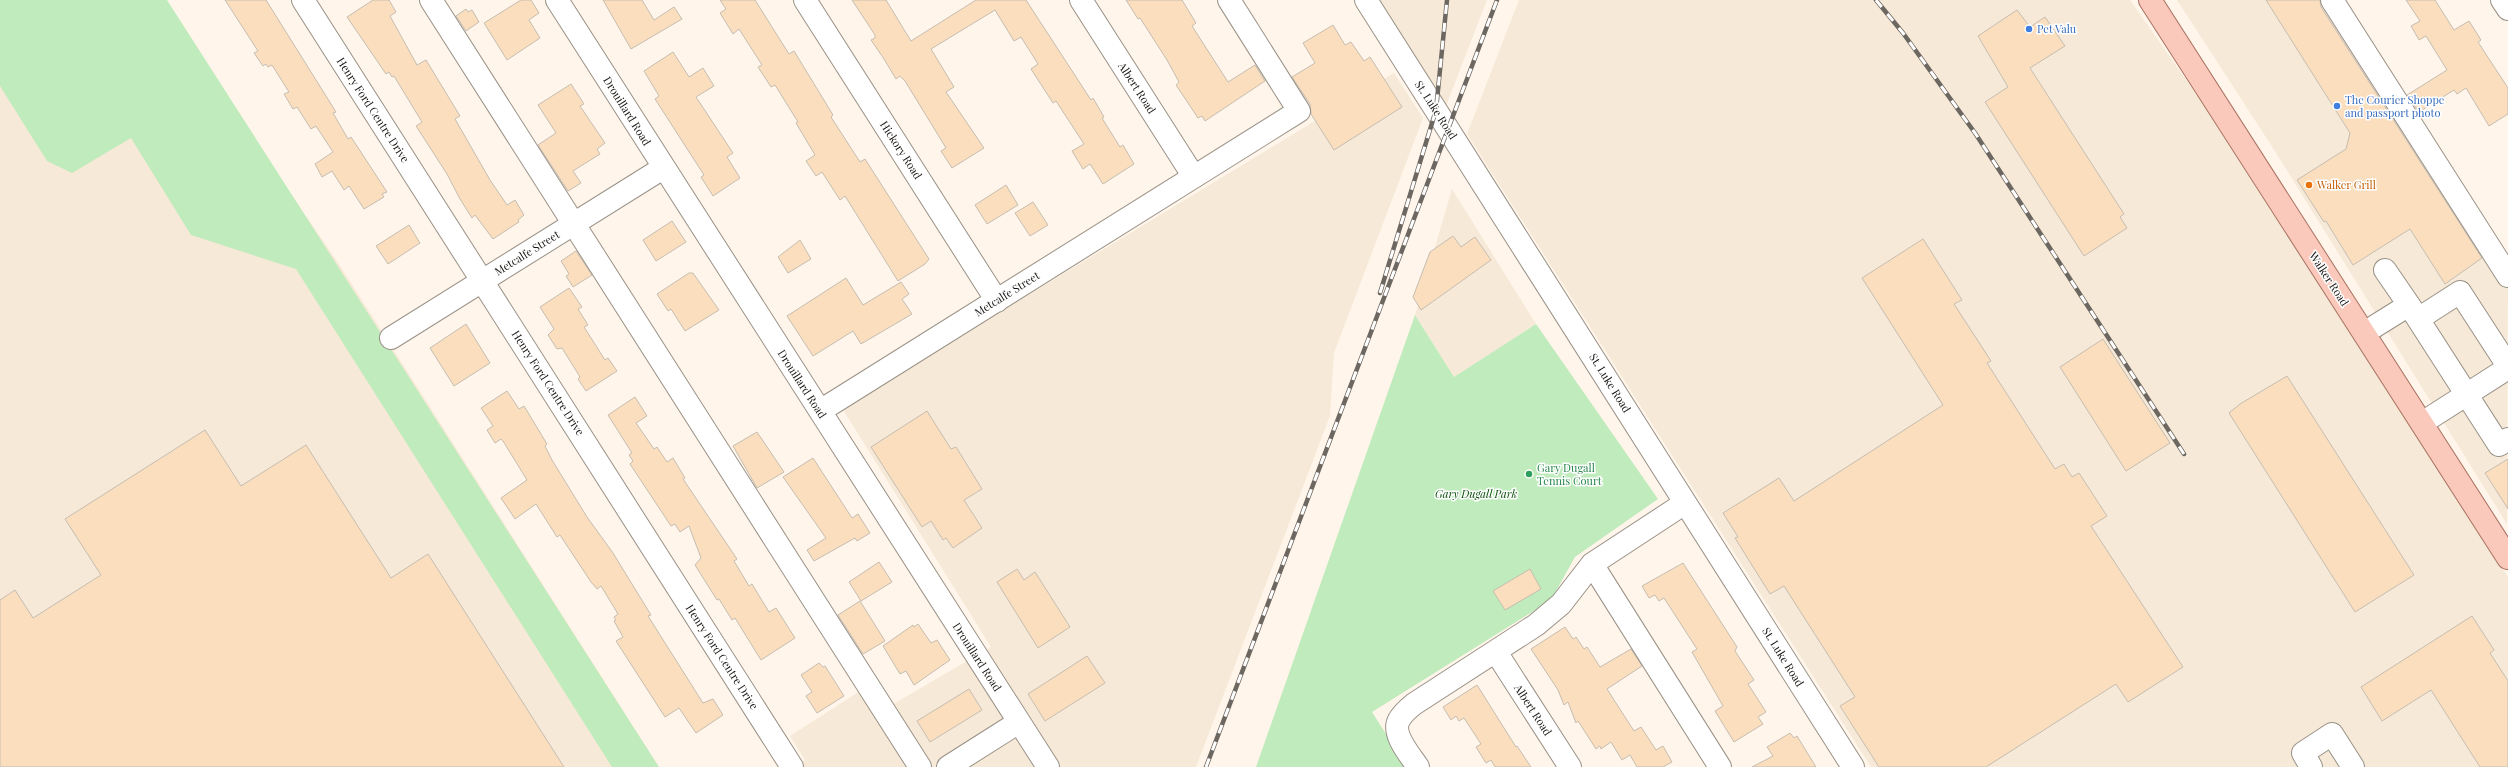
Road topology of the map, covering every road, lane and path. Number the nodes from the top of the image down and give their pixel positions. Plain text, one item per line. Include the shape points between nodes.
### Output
1 (303, 0) edge
2 (431, 0) edge
3 (557, 0) edge
4 (805, 0) edge
5 (1081, 0) edge
6 (1229, 0) edge
7 (1366, 0) edge
8 (2150, 0) edge
9 (2332, 0) edge
10 (2502, 0) edge
11 (2508, 9) edge
12 (663, 168) junction
13 (1194, 177) junction
14 (573, 224) junction
15 (2385, 270) dead end
16 (2508, 276) edge
17 (482, 281) junction
18 (996, 301) junction
19 (2413, 312) junction
20 (2364, 333) junction
21 (391, 338) dead end
22 (2508, 367) edge
23 (2466, 395) junction
24 (820, 411) junction
25 (2422, 423) junction
26 (2508, 439) edge
27 (1685, 502) junction
28 (2507, 554) edge
29 (1592, 564) junction
30 (1496, 652) junction
31 (1019, 722) junction
32 (792, 767) edge
33 (920, 767) edge
34 (948, 767) edge
35 (1048, 767) edge
36 (1418, 767) edge
37 (1570, 767) edge
38 (1720, 767) edge
39 (1853, 767) edge
40 (2312, 767) edge
41 (2353, 767) edge

1 - 17 street, Henry Ford Centre Drive
2 - 14 street
3 - 12 street, Drouillard Road
4 - 18 street, Hickory Road
5 - 13 street, Albert Road
6 - 13 street, Metcalfe Street via 1299,111
7 - 27 street, St. Luke Road
8 - 20 main road, Walker Road
9 - 16 street
10 - 11 street
12 - 14 street, Metcalfe Street
12 - 24 street, Drouillard Road
13 - 18 street, Metcalfe Street
14 - 17 street, Metcalfe Street
14 - 33 street
15 - 19 street
17 - 21 street, Metcalfe Street
17 - 32 street, Henry Ford Centre Drive
18 - 24 street, Metcalfe Street
19 - 20 street
19 - 22 street via 2460,292
19 - 23 street
20 - 25 main road, Walker Road
22 - 23 street
23 - 25 street
23 - 26 street via 2498,445
24 - 31 street, Drouillard Road
25 - 28 main road, Walker Road
27 - 29 street
27 - 39 street, St. Luke Road
29 - 30 street via 1561,604 1536,625
29 - 38 street
30 - 36 street via 1414,704 1398,720 1400,739
30 - 37 street, Albert Road
31 - 34 street
31 - 35 street, Drouillard Road
40 - 41 street via 2303,753 2332,734

